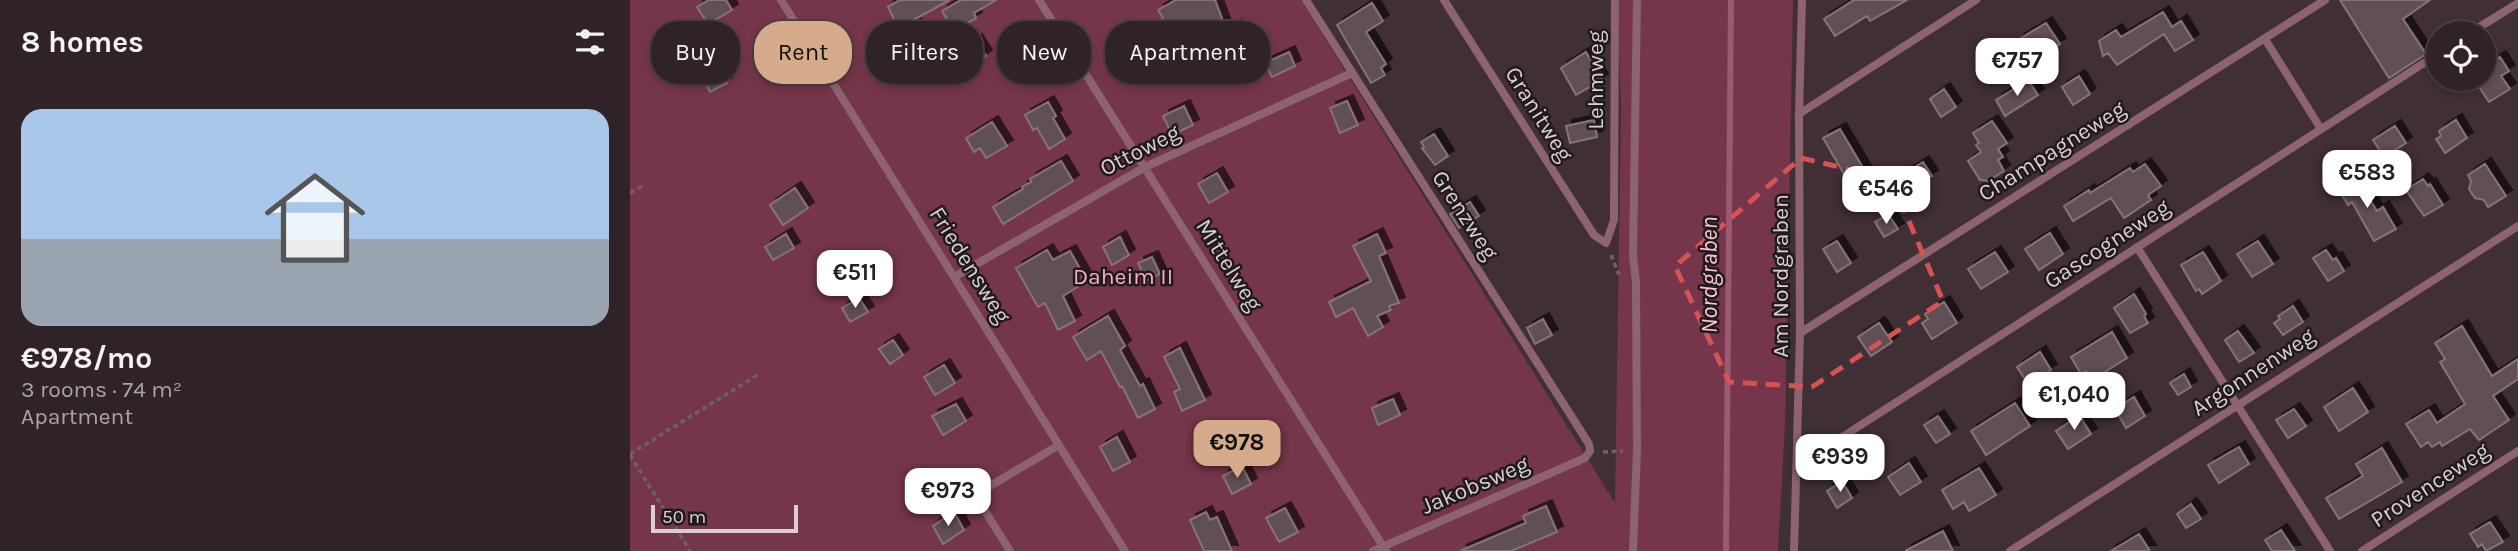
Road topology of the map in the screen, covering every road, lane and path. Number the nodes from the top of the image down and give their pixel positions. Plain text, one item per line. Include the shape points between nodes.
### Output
1 (781, 0) edge
2 (1039, 0) edge
3 (1306, 0) edge
4 (1444, 0) edge
5 (1615, 0) edge
6 (1637, 0) edge
7 (1802, 0) edge
8 (1976, 0) edge
9 (2325, 0) edge
10 (2518, 3) edge
11 (2489, 21) edge
12 (2265, 39) junction
13 (2426, 62) edge
14 (1352, 73) junction
15 (1798, 114) junction
16 (2321, 129) junction
17 (1145, 167) junction
18 (644, 185) dead end
19 (630, 193) edge
20 (2518, 226) edge
21 (1606, 243) junction
22 (2137, 247) junction
23 (954, 277) junction
24 (1636, 282) junction
25 (1800, 333) junction
26 (759, 374) dead end
27 (2236, 405) junction
28 (1059, 445) junction
29 (1637, 450) junction
30 (1590, 451) junction
31 (2518, 451) edge
32 (630, 455) edge
33 (1797, 466) junction
34 (1384, 548) edge
35 (690, 551) edge
36 (1010, 551) edge
37 (1125, 551) edge
38 (1373, 551) edge
39 (1633, 551) edge
40 (1794, 551) edge
41 (2010, 551) edge
42 (2330, 551) edge
43 (2362, 551) edge

1 - 23 lane, Friedensweg
2 - 17 lane, Mittelweg
3 - 14 lane, Grenzweg
4 - 21 lane, Granitweg via 1594,236
5 - 21 lane, Lehmweg via 1614,220
6 - 24 lane
7 - 15 lane, Am Nordgraben
8 - 15 lane
9 - 12 lane, Champagneweg
10 - 11 lane
12 - 16 lane
12 - 25 lane, Champagneweg
13 - 16 lane, Gascogneweg
14 - 17 lane, Ottoweg
14 - 30 lane, Grenzweg
15 - 25 lane, Am Nordgraben
16 - 22 lane, Gascogneweg
17 - 23 lane, Ottoweg
17 - 34 lane, Mittelweg
18 - 19 path
20 - 27 lane, Argonnenweg
21 - 24 path via 1618,272
22 - 27 lane
22 - 33 lane, Gascogneweg
23 - 28 lane, Friedensweg
24 - 29 lane
25 - 33 lane, Am Nordgraben
26 - 32 path
27 - 41 lane, Argonnenweg
27 - 42 lane
28 - 36 lane via 975,495
28 - 37 lane, Friedensweg
29 - 30 path
29 - 39 lane
30 - 34 lane, Jakobsweg via 1585,458
31 - 43 lane, Provenceweg
32 - 35 path
33 - 40 lane, Am Nordgraben
34 - 38 lane, Jakobsweg

